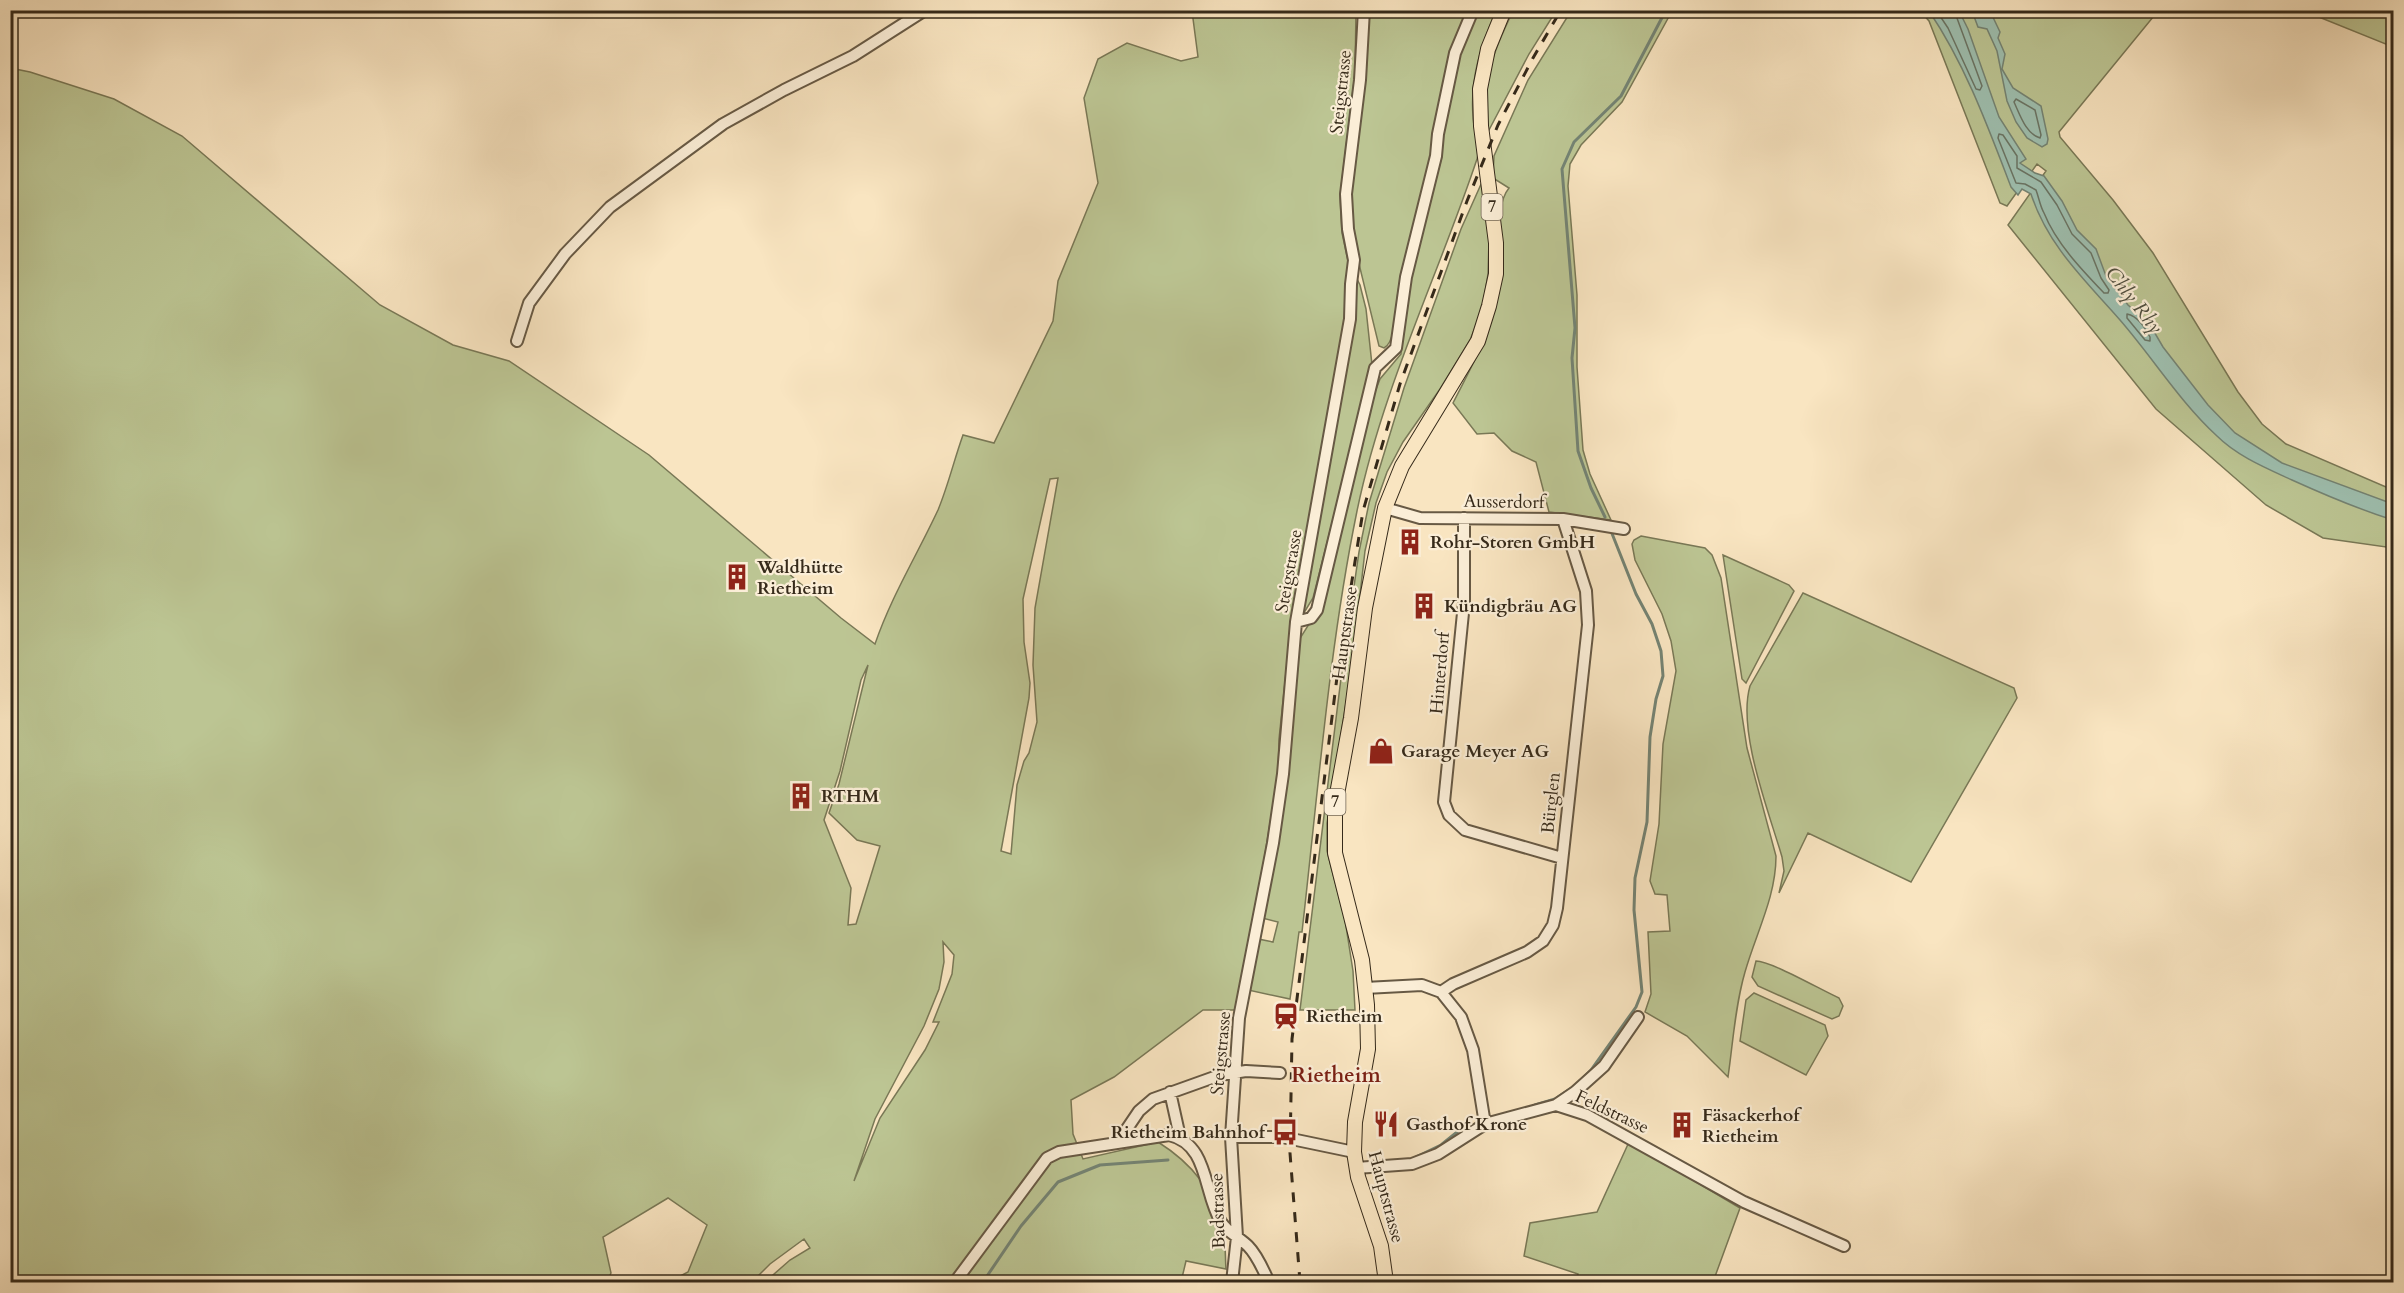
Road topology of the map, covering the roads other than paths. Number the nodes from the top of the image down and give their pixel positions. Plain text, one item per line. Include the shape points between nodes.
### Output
1 (925, 10) edge
2 (1364, 10) edge
3 (1473, 10) edge
4 (1504, 10) edge
5 (517, 341) dead end
6 (1385, 508) junction
7 (1464, 518) junction
8 (1563, 519) junction
9 (1624, 529) dead end
10 (1296, 621) junction
11 (1562, 858) junction
12 (1365, 988) junction
13 (1441, 992) junction
14 (1638, 1017) dead end
15 (1234, 1073) junction
16 (1280, 1073) dead end
17 (1170, 1092) junction
18 (1556, 1105) junction
19 (1485, 1125) junction
20 (1180, 1137) junction
21 (1231, 1137) junction
22 (1118, 1142) junction
23 (1354, 1152) junction
24 (1356, 1168) junction
25 (1237, 1237) junction
26 (1844, 1246) dead end
27 (955, 1282) edge
28 (1232, 1282) edge
29 (1269, 1282) edge
30 (1386, 1282) edge

1 - 5 street via 853,56 723,124 610,207 565,255 529,303
2 - 10 street, Steigstrasse via 1346,194 1354,260 1350,319
3 - 10 street via 1455,53 1436,156 1406,277 1396,348 1376,368 1317,610 1311,618
4 - 6 main road, Hauptstrasse / 7 via 1488,49 1480,89 1496,243 1496,274 1489,306 1478,340 1402,466
6 - 7 street, Ausserdorf via 1420,518
6 - 12 main road, Hauptstrasse / 7 via 1365,608 1334,827 1335,853
7 - 8 street, Ausserdorf
7 - 11 street, Hinterdorf via 1464,603 1444,802 1449,815 1465,830
8 - 9 street, Ausserdorf
8 - 11 street, Bürglen via 1586,591 1588,625
10 - 15 street, Steigstrasse via 1283,774 1239,1018
11 - 13 street, Bürglen via 1557,908 1543,941
12 - 13 street via 1422,985
12 - 23 main road, Hauptstrasse / 7 via 1368,1049
13 - 19 street via 1461,1017 1473,1050
14 - 18 street via 1604,1066
15 - 16 street
15 - 17 street
15 - 21 street, Steigstrasse
17 - 20 street
17 - 22 street via 1144,1105
18 - 19 street, Feldstrasse
18 - 26 street, Feldstrasse via 1587,1114 1744,1202
19 - 24 street, Feldstrasse via 1438,1154 1412,1164
20 - 22 street via 1159,1135
20 - 25 street via 1197,1155 1220,1219
21 - 23 street via 1282,1137
21 - 25 street, Badstrasse
22 - 27 street via 1059,1152 1047,1158
23 - 24 main road, Hauptstrasse / 7
24 - 30 main road, Hauptstrasse / 7 via 1381,1246
25 - 28 street, Badstrasse
25 - 29 street via 1250,1247

